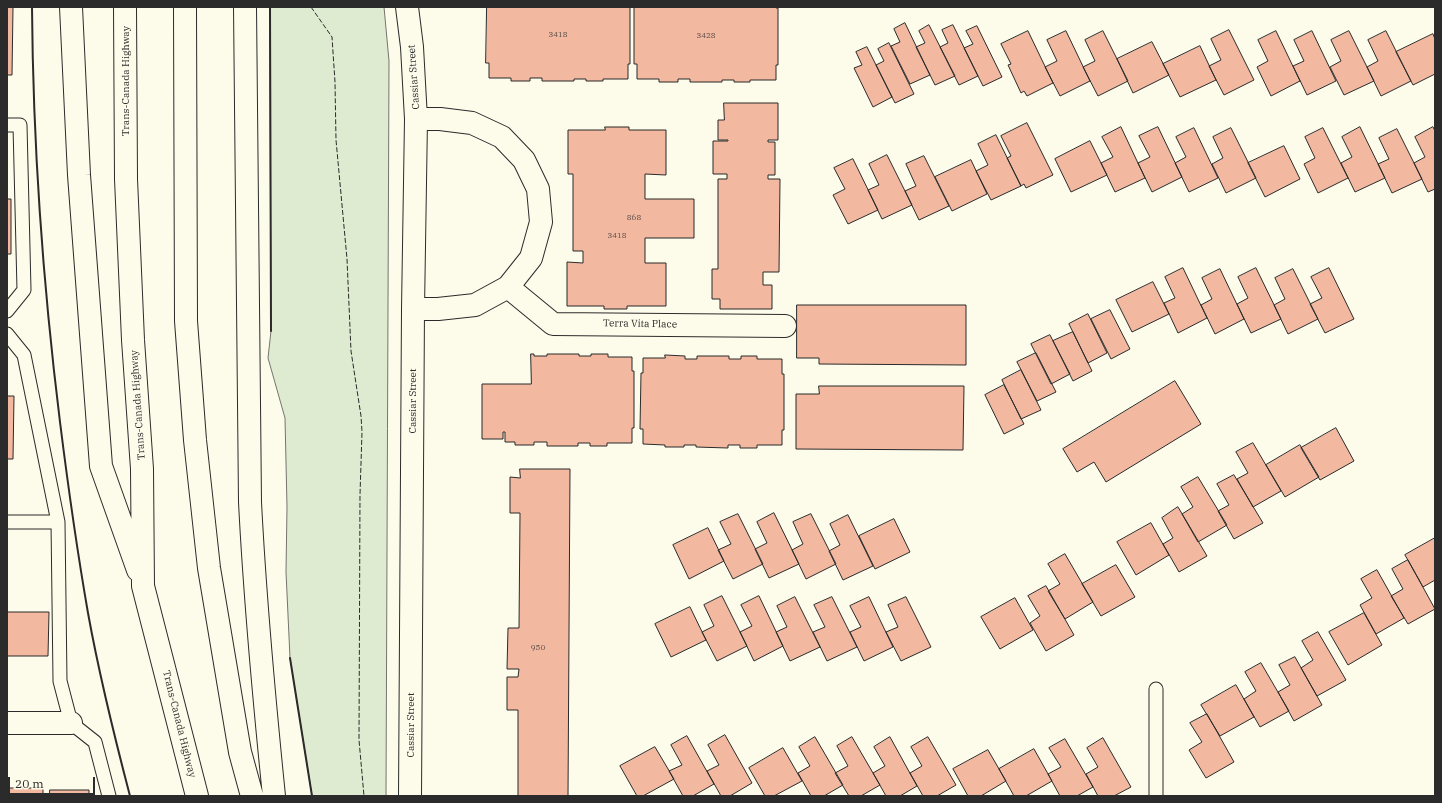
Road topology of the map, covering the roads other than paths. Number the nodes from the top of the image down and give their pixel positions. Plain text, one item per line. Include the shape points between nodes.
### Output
1 (72, 7) edge
2 (125, 7) edge
3 (185, 7) edge
4 (245, 7) edge
5 (407, 7) edge
6 (416, 119) junction
7 (7, 125) edge
8 (508, 287) junction
9 (414, 308) junction
10 (7, 311) edge
11 (785, 326) dead end
12 (7, 334) edge
13 (7, 522) edge
14 (58, 522) junction
15 (143, 586) junction
16 (1156, 689) dead end
17 (7, 723) edge
18 (71, 723) junction
19 (109, 796) edge
20 (197, 796) edge
21 (252, 796) edge
22 (274, 796) edge
23 (410, 796) edge
24 (1156, 796) edge

1 - 15 main road via 79,175 101,466
2 - 15 main road, Trans-Canada Highway via 126,179 142,469
3 - 21 main road via 186,321 195,440 208,568 240,752
4 - 22 main road via 250,502 254,581
5 - 6 main road, Cassiar Street
6 - 8 main road via 472,123 502,137 524,160 538,189 541,222 531,258
6 - 9 main road, Cassiar Street
7 - 10 lane via 20,125 24,290
8 - 9 main road via 475,305 438,309
8 - 11 main road, Terra Vita Place via 553,324
9 - 23 main road, Cassiar Street
12 - 14 lane via 24,355
13 - 14 lane
14 - 18 lane via 60,681
15 - 20 main road, Trans-Canada Highway
16 - 24 lane
17 - 18 main road
18 - 19 lane via 94,742

